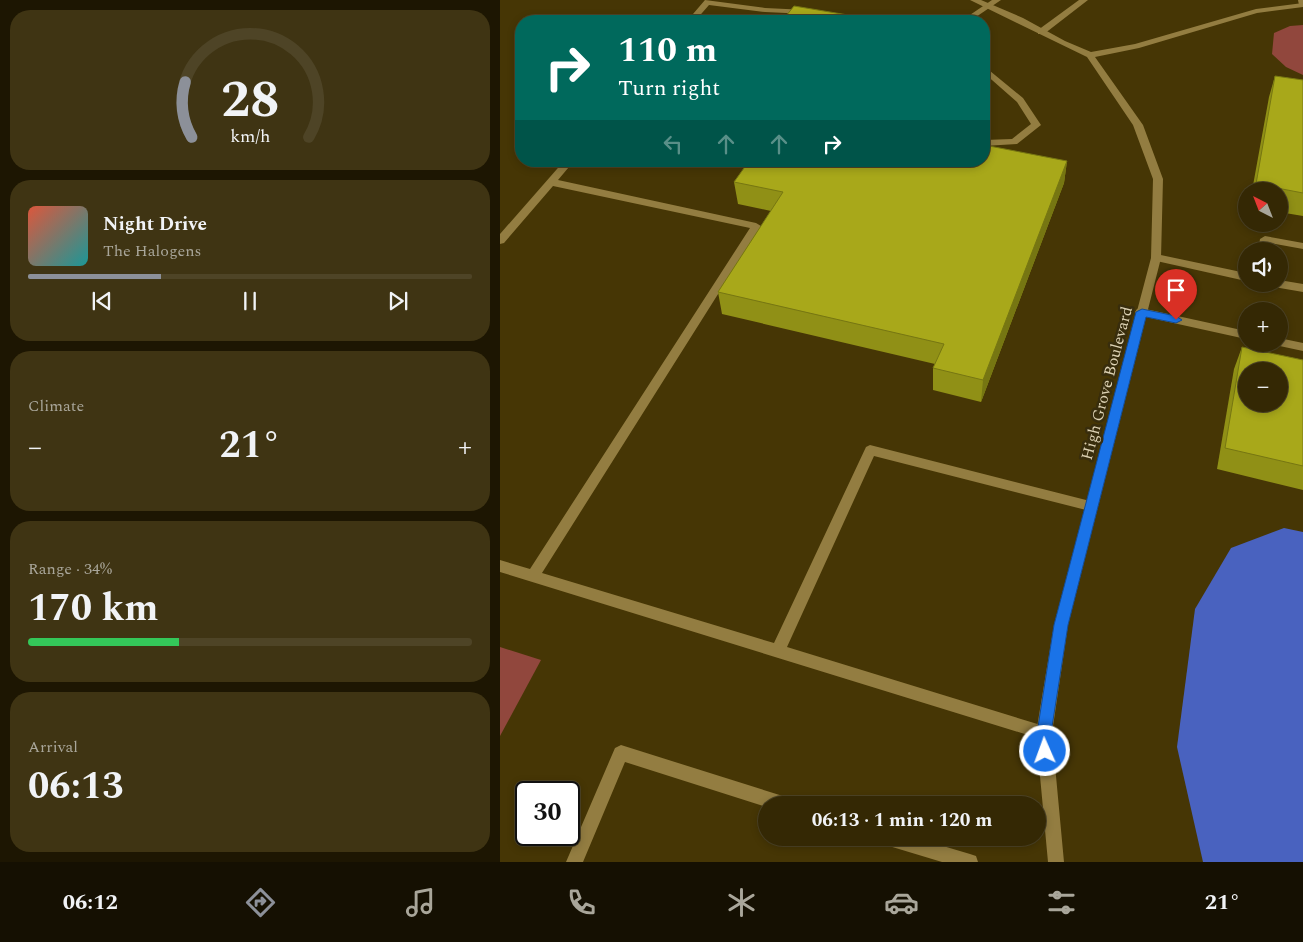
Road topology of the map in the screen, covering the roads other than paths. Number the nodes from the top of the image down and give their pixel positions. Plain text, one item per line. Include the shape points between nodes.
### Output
1 (974, 0) edge
2 (1084, 0) edge
3 (1302, 0) edge
4 (708, 1) edge
5 (993, 3) edge
6 (1303, 5) edge
7 (818, 12) edge
8 (696, 15) edge
9 (974, 15) edge
10 (1041, 32) junction
11 (1090, 55) junction
12 (990, 74) edge
13 (990, 144) edge
14 (564, 167) edge
15 (551, 182) junction
16 (500, 241) edge
17 (1265, 242) edge
18 (1281, 242) edge
19 (1288, 243) edge
20 (1303, 246) edge
21 (1156, 258) junction
22 (1238, 275) edge
23 (1288, 286) edge
24 (1303, 288) edge
25 (1142, 312) junction
26 (1238, 333) edge
27 (1288, 344) edge
28 (1303, 347) edge
29 (1090, 506) junction
30 (500, 566) edge
31 (533, 576) junction
32 (778, 651) junction
33 (1044, 733) junction
34 (758, 796) edge
35 (913, 846) edge
36 (957, 861) edge
37 (574, 862) edge
38 (1056, 862) edge

1 - 5 street
2 - 10 street
3 - 6 street
4 - 7 street via 765,10
4 - 8 street
5 - 9 street
5 - 10 street
6 - 11 street via 1256,11 1136,46
10 - 11 street
11 - 21 street, High Grove Boulevard via 1138,125 1158,179
12 - 13 street via 1020,100 1036,125 1014,142
14 - 15 street
15 - 16 street
15 - 31 street via 756,226
17 - 18 street via 1265,239
19 - 20 street
21 - 22 street
21 - 25 street, High Grove Boulevard
23 - 24 street
25 - 26 street
25 - 29 street, High Grove Boulevard
27 - 28 street
29 - 32 street via 870,450
29 - 33 street, High Grove Boulevard via 1061,625
30 - 31 street
31 - 32 street
32 - 33 street
33 - 38 street, High Grove Boulevard
34 - 37 street via 621,753
35 - 36 street

